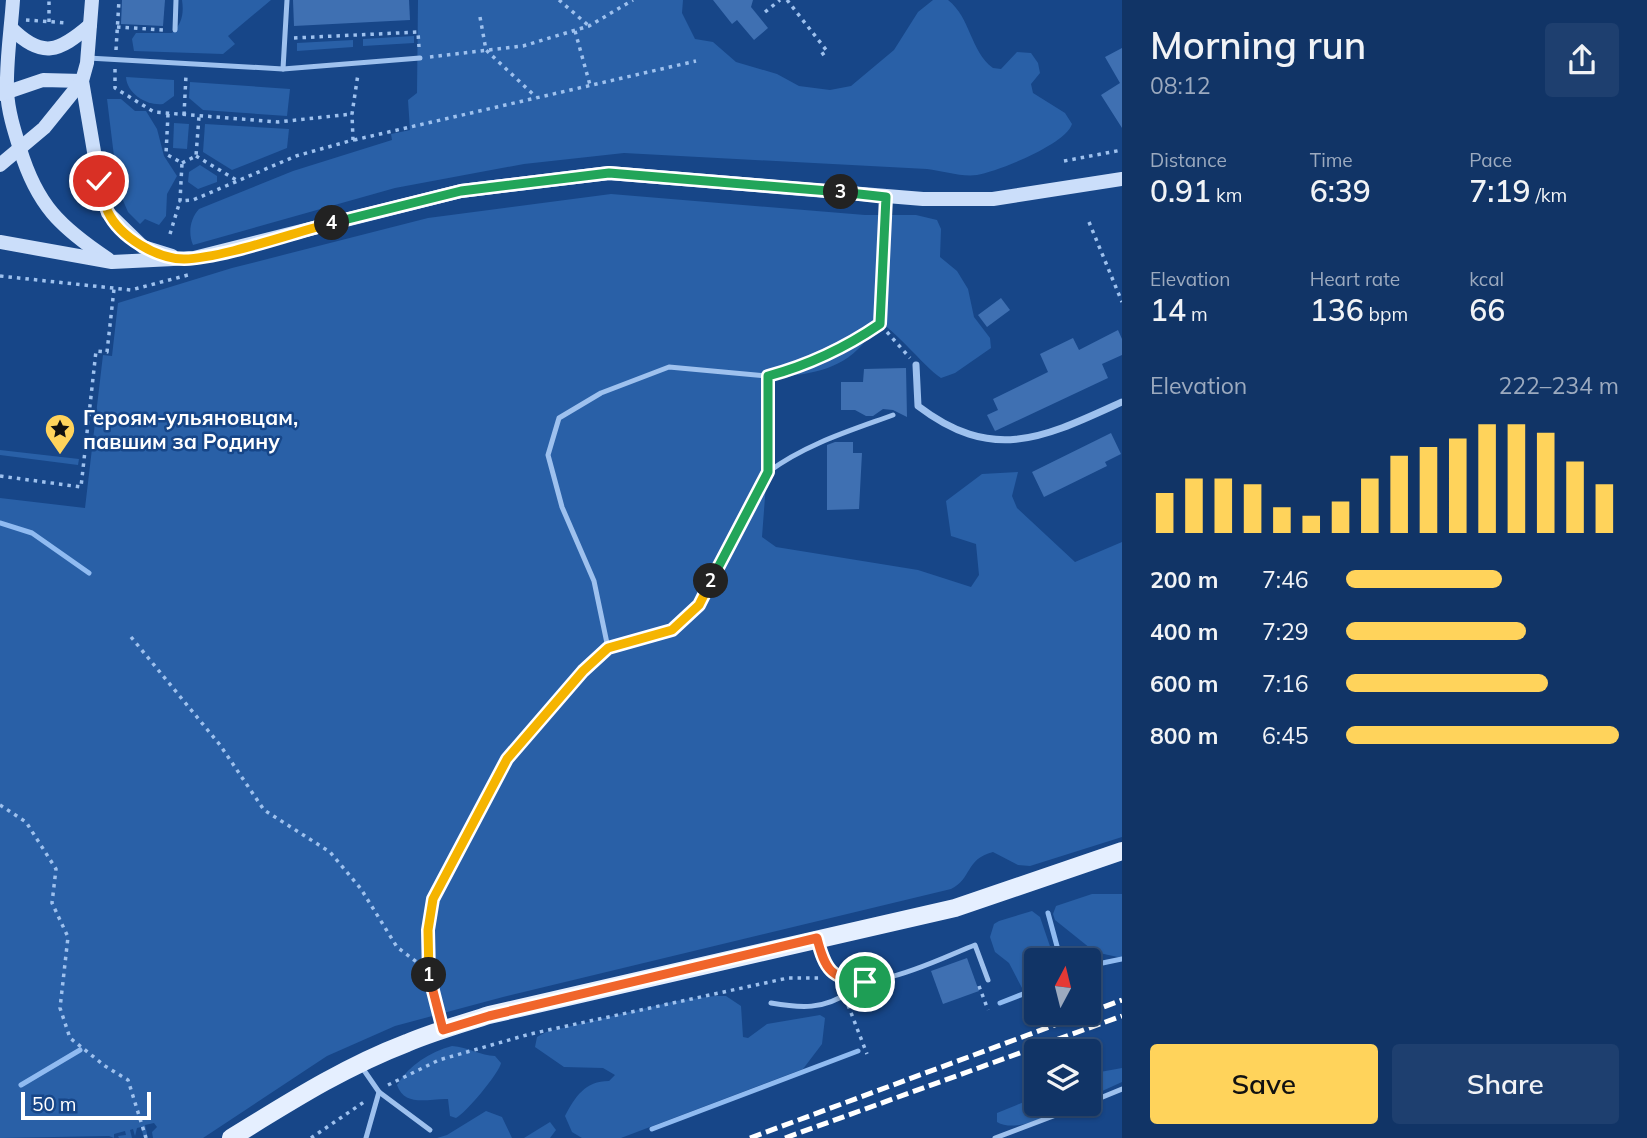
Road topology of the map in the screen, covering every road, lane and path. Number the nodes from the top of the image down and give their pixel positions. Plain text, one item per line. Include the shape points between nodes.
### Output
1 (13, 0) edge
2 (50, 0) edge
3 (92, 0) edge
4 (119, 0) edge
5 (176, 0) edge
6 (287, 0) edge
7 (559, 0) edge
8 (633, 0) edge
9 (780, 0) edge
10 (787, 0) edge
11 (765, 12) dead end
12 (480, 17) dead end
13 (48, 22) junction
14 (72, 23) dead end
15 (16, 24) junction
16 (90, 25) junction
17 (589, 26) junction
18 (117, 27) junction
19 (175, 30) joint
20 (575, 31) junction
21 (285, 38) junction
22 (486, 50) junction
23 (818, 57) dead end
24 (88, 58) junction
25 (420, 58) junction
26 (116, 59) junction
27 (696, 61) dead end
28 (187, 64) junction
29 (359, 65) junction
30 (283, 69) junction
31 (82, 81) junction
32 (590, 85) junction
33 (4, 93) edge
34 (536, 97) junction
35 (168, 114) junction
36 (352, 114) junction
37 (184, 115) junction
38 (199, 116) junction
39 (353, 140) junction
40 (20, 150) junction
41 (1122, 150) edge
42 (196, 156) junction
43 (1064, 161) dead end
44 (182, 163) junction
45 (0, 165) edge
46 (1122, 179) edge
47 (238, 181) junction
48 (180, 201) junction
49 (886, 204) junction
50 (873, 209) dead end
51 (1088, 222) dead end
52 (170, 234) dead end
53 (0, 242) edge
54 (181, 259) junction
55 (112, 262) junction
56 (199, 272) dead end
57 (0, 276) edge
58 (114, 289) junction
59 (1122, 302) edge
60 (880, 324) junction
61 (916, 365) joint
62 (768, 376) junction
63 (1122, 402) edge
64 (893, 415) dead end
65 (768, 472) junction
66 (0, 476) edge
67 (131, 637) dead end
68 (608, 648) junction
69 (0, 805) edge
70 (1122, 851) edge
71 (817, 938) junction
72 (428, 970) junction
73 (835, 975) junction
74 (851, 980) junction
75 (988, 980) dead end
76 (981, 990) dead end
77 (771, 1003) dead end
78 (988, 1009) dead end
79 (852, 1014) dead end
80 (443, 1030) junction
81 (867, 1051) dead end
82 (359, 1064) junction
83 (1122, 1089) edge
84 (379, 1092) junction
85 (1101, 1098) edge
86 (1055, 1116) edge
87 (430, 1130) dead end
88 (146, 1138) edge
89 (231, 1138) edge
90 (311, 1138) edge
91 (366, 1138) edge
92 (995, 1138) edge

1 - 15 main road
2 - 13 path
3 - 16 main road
4 - 18 path
5 - 19 lane
6 - 21 lane
7 - 17 path
8 - 17 path
9 - 11 path
10 - 23 path via 827,51
12 - 22 path
13 - 14 path
13 - 15 path
15 - 16 main road via 33,48 43,50 65,44
15 - 33 main road
16 - 24 main road
17 - 20 path
18 - 19 path
18 - 26 path
20 - 22 path via 523,46
20 - 32 path
21 - 25 path via 418,32
21 - 30 lane
22 - 25 path
22 - 34 path
24 - 26 lane
24 - 31 main road
25 - 29 lane
26 - 28 lane
26 - 35 path via 115,88 154,112
27 - 32 path
28 - 30 lane
28 - 37 path
29 - 30 lane
29 - 36 path
31 - 33 main road via 43,80
31 - 40 main road
31 - 54 main road via 108,213 143,247
32 - 34 path
33 - 40 main road
34 - 39 path
35 - 37 path
35 - 44 path via 166,154
36 - 38 path via 278,122
36 - 39 path
37 - 38 path
38 - 42 path
39 - 47 path via 296,156
40 - 45 main road
40 - 55 main road via 37,195 46,206 68,230
41 - 43 path
42 - 44 path
42 - 47 path
44 - 48 path
46 - 49 main road via 993,199
47 - 48 path
48 - 52 path
49 - 50 path
49 - 54 main road via 609,173 461,191
49 - 60 path
51 - 59 path
53 - 55 main road
54 - 55 main road
56 - 58 path via 131,290
57 - 58 path
58 - 66 path via 107,352 96,351 81,487
60 - 61 path
60 - 62 lane via 801,367
61 - 63 street via 918,406 963,434 985,439 1051,435
62 - 65 path
62 - 68 lane via 668,367 601,393 559,418 548,455 562,507 594,581
64 - 65 lane via 814,444
65 - 68 lane via 699,605 672,630
67 - 72 path via 220,745 264,810 330,852 362,889 397,947
68 - 72 lane via 527,734 500,771 433,899
69 - 88 path via 26,822 56,869 52,903 68,937 60,1008 70,1038 128,1080
70 - 71 main road via 955,908
71 - 73 lane via 823,961
71 - 80 main road
72 - 80 lane
73 - 74 lane
73 - 84 path via 818,980 788,978 530,1034 439,1060
74 - 75 lane via 874,982 975,945
74 - 77 lane via 849,992 828,1005 799,1008
76 - 78 path
79 - 81 path
80 - 82 main road
82 - 84 lane
82 - 89 main road
83 - 85 lane
84 - 87 lane
84 - 90 path
84 - 91 lane
86 - 92 lane

